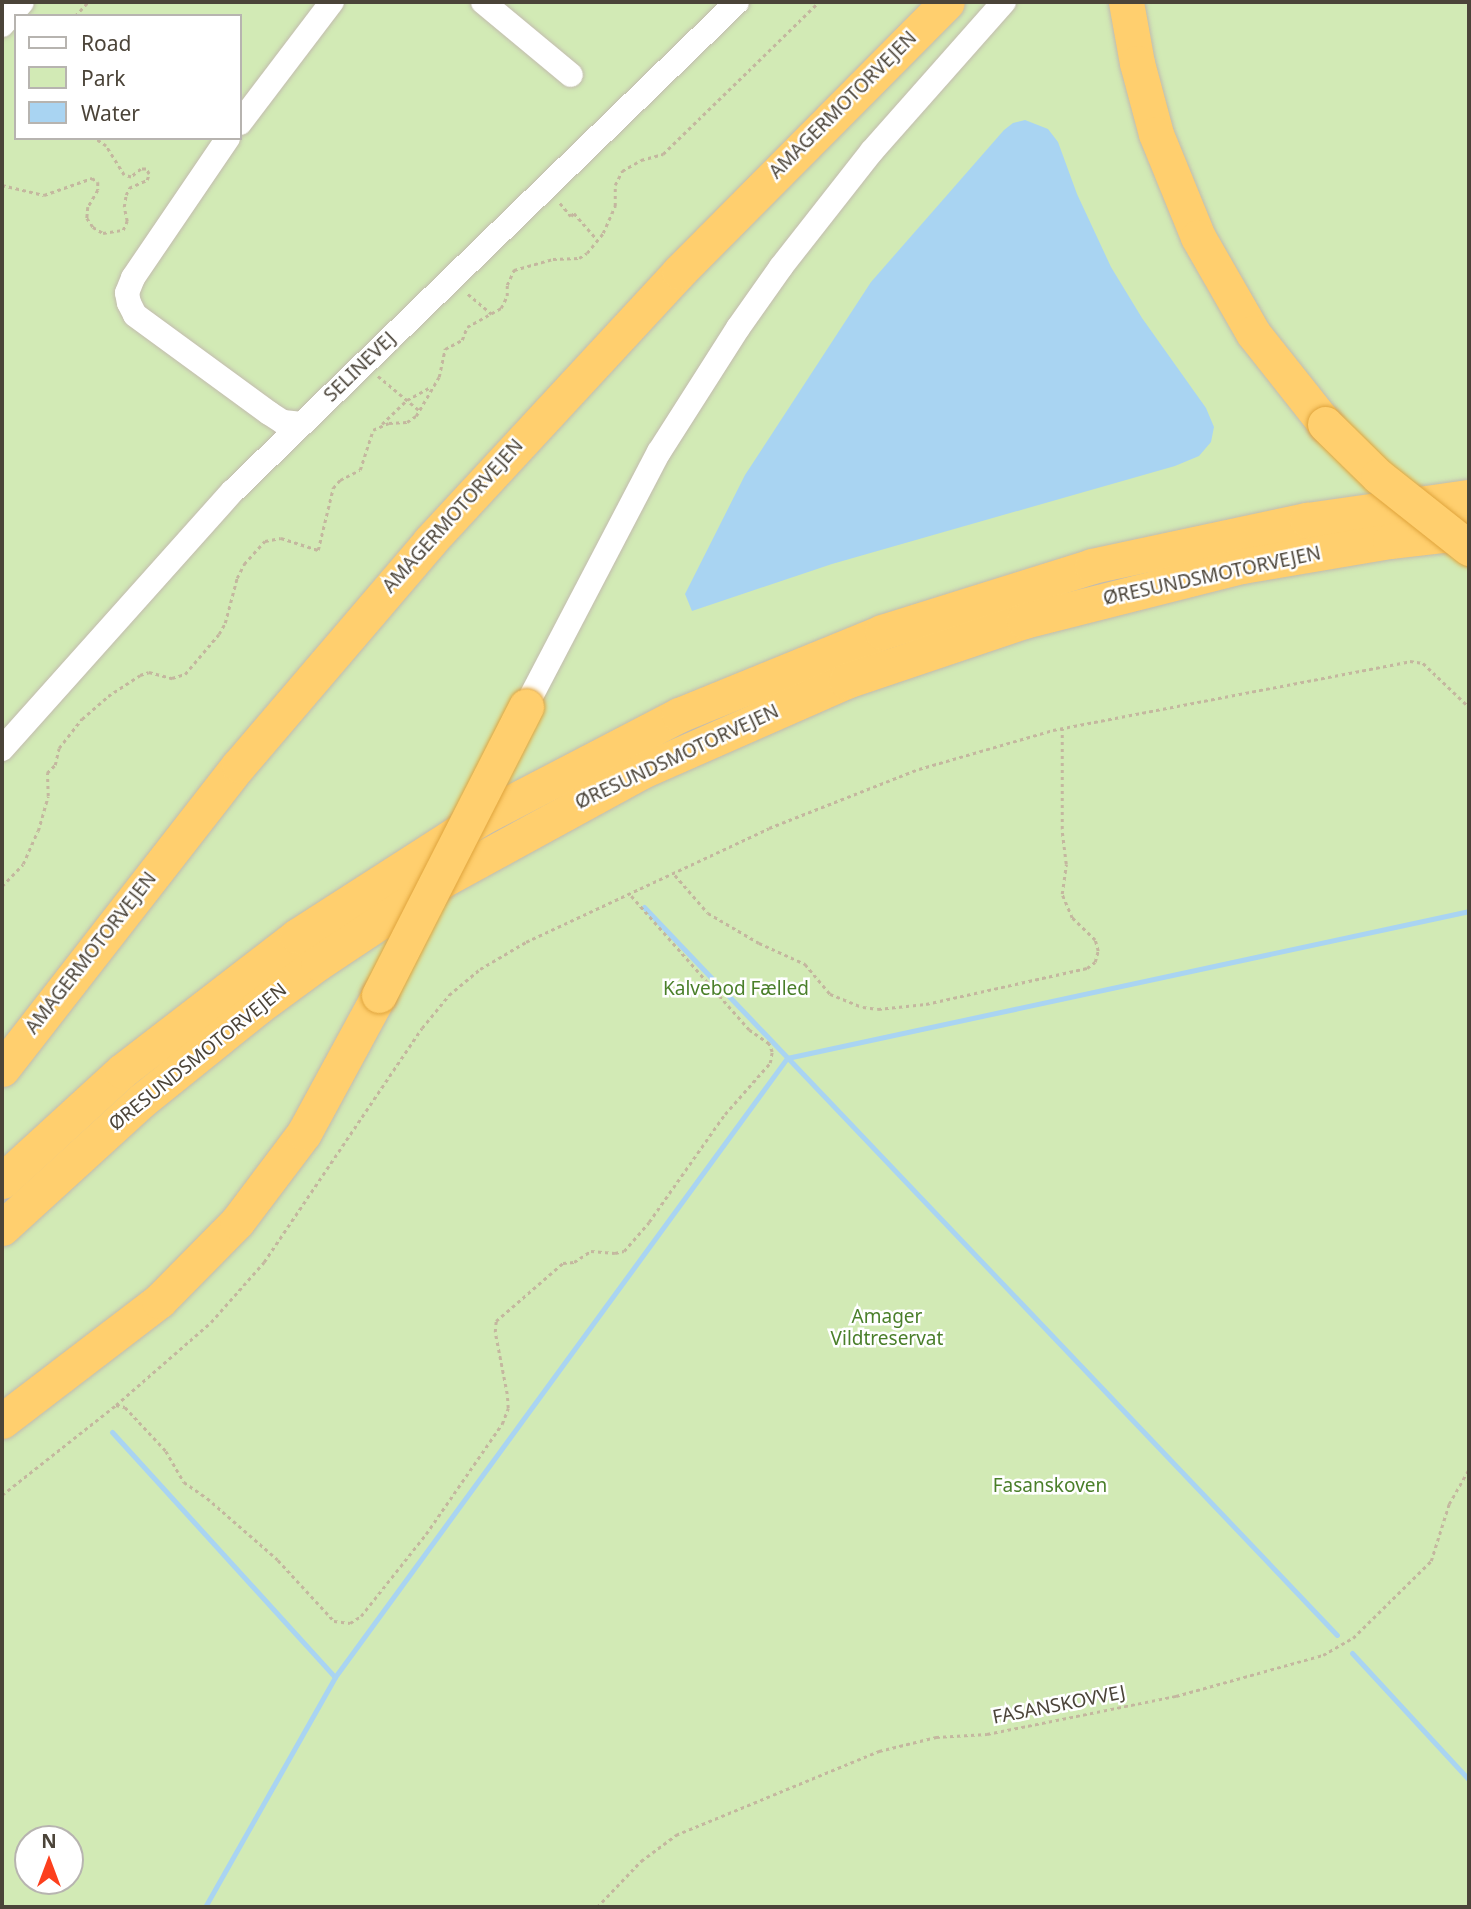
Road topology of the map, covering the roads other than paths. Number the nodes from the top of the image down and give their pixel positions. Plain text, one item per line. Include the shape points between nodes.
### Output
1 (22, 2) edge
2 (332, 2) edge
3 (483, 2) edge
4 (737, 2) edge
5 (947, 2) edge
6 (1004, 2) edge
7 (1126, 2) edge
8 (2, 25) edge
9 (571, 75) dead end
10 (242, 120) edge
11 (227, 140) edge
12 (302, 424) junction
13 (1469, 498) edge
14 (1469, 531) edge
15 (1469, 548) edge
16 (526, 706) joint
17 (2, 749) edge
18 (2, 1069) edge
19 (2, 1181) edge
20 (2, 1228) edge
21 (2, 1421) edge

1 - 8 street
2 - 10 street
3 - 9 street
4 - 12 street, SELINEVEJ
5 - 18 highway, AMAGERMOTORVEJEN via 671,280 438,532 239,765
6 - 16 street via 826,208 738,328 647,474
7 - 15 highway, bridge via 1156,134 1198,237 1253,332 1325,424 1378,476
11 - 12 street via 133,278 127,293 129,303 135,315 283,422
12 - 17 street, SELINEVEJ via 233,491
13 - 19 highway, ØRESUNDSMOTORVEJEN via 1307,520 1093,566 882,632 679,715 481,818 298,936 141,1056
14 - 20 highway, ØRESUNDSMOTORVEJEN via 1242,566 1024,621 846,681 663,761 475,861 308,970 141,1101
16 - 21 highway, bridge via 303,1133 237,1222 159,1301

